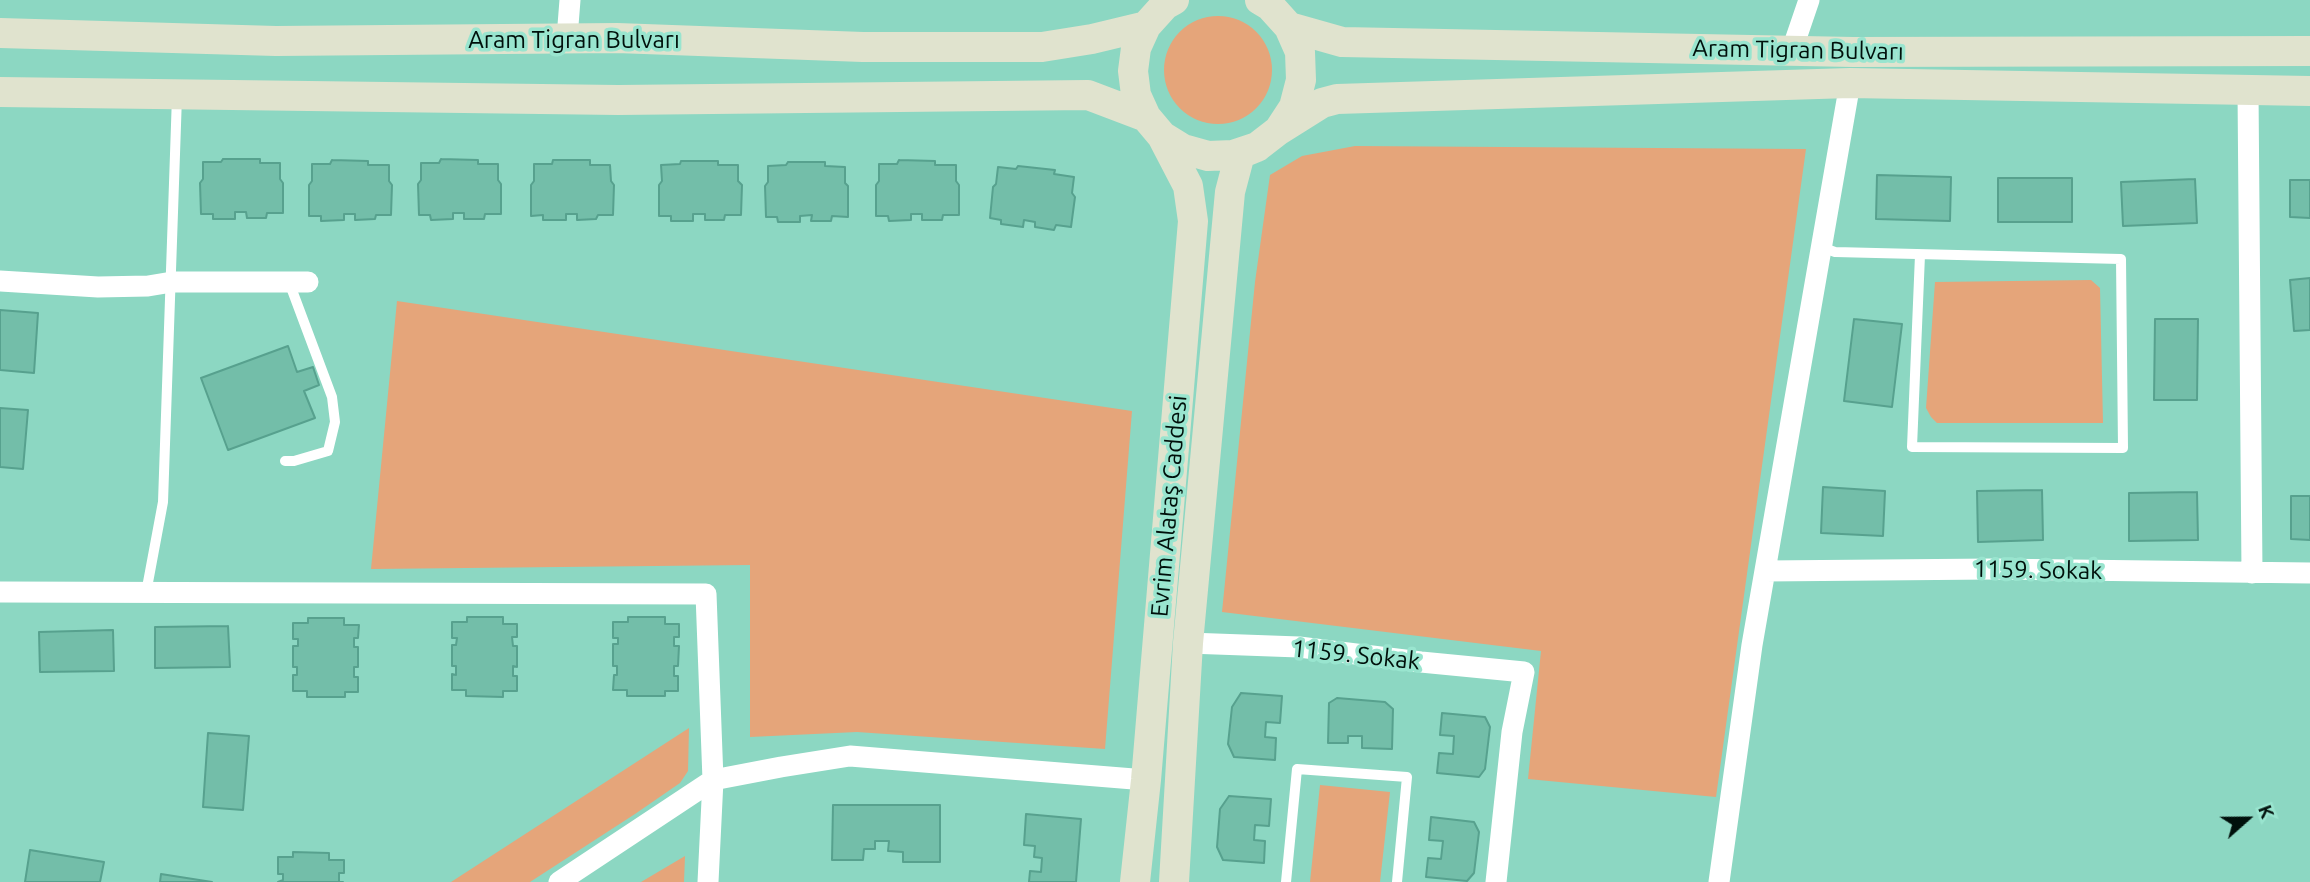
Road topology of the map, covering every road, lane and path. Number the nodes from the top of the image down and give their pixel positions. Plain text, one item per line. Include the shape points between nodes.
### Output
1 (569, 0) edge
2 (1810, 0) edge
3 (1163, 8) edge
4 (1271, 8) edge
5 (0, 33) edge
6 (567, 38) junction
7 (1792, 50) junction
8 (2310, 51) edge
9 (1850, 83) junction
10 (2248, 90) junction
11 (2310, 91) edge
12 (0, 92) edge
13 (177, 93) junction
14 (1154, 126) junction
15 (1268, 139) junction
16 (1821, 247) junction
17 (1920, 255) junction
18 (0, 281) edge
19 (172, 282) junction
20 (298, 282) joint
21 (285, 461) dead end
22 (1765, 571) junction
23 (2252, 573) junction
24 (2310, 573) edge
25 (0, 592) edge
26 (146, 593) junction
27 (1188, 643) junction
28 (713, 779) junction
29 (1146, 780) junction
30 (559, 882) edge
31 (708, 882) edge
32 (1135, 882) edge
33 (1174, 882) edge
34 (1185, 882) edge
35 (1286, 882) edge
36 (1397, 882) edge
37 (1496, 882) edge
38 (1719, 882) edge

1 - 6 street
2 - 7 street
3 - 6 main road, Aram Tigran Bulvarı via 1092,39 1042,47
3 - 14 main road, Evrim Alataş Caddesi via 1136,48 1133,71 1136,95
4 - 7 main road, Aram Tigran Bulvarı via 1342,41
4 - 15 main road via 1300,52 1301,80 1294,107
5 - 6 main road, Aram Tigran Bulvarı via 276,41
7 - 8 main road, Aram Tigran Bulvarı
9 - 10 main road
9 - 15 main road via 1337,99 1321,103
9 - 16 street
10 - 11 main road
10 - 23 street
12 - 13 main road
13 - 14 main road via 618,100 1088,95
13 - 19 lane
14 - 15 main road via 1183,149 1208,156 1233,155
14 - 29 main road, Evrim Alataş Caddesi via 1188,186 1193,221
15 - 27 main road via 1240,154 1230,192
16 - 17 lane via 1835,252
16 - 22 street
17 - 17 lane via 2121,259 2123,448 1912,447
18 - 19 street via 98,287
19 - 20 street
19 - 26 lane via 163,502
20 - 21 lane via 335,422 328,451
22 - 23 street, 1159. Sokak
22 - 38 street
23 - 24 street, 1159. Sokak
25 - 26 street
26 - 28 street via 706,594
27 - 33 main road
27 - 37 street, 1159. Sokak via 1299,647 1524,672 1512,732
28 - 29 street via 850,756
28 - 30 street
28 - 31 street
29 - 32 main road, Evrim Alataş Caddesi
33 - 34 lane
35 - 36 lane via 1297,769 1407,777

